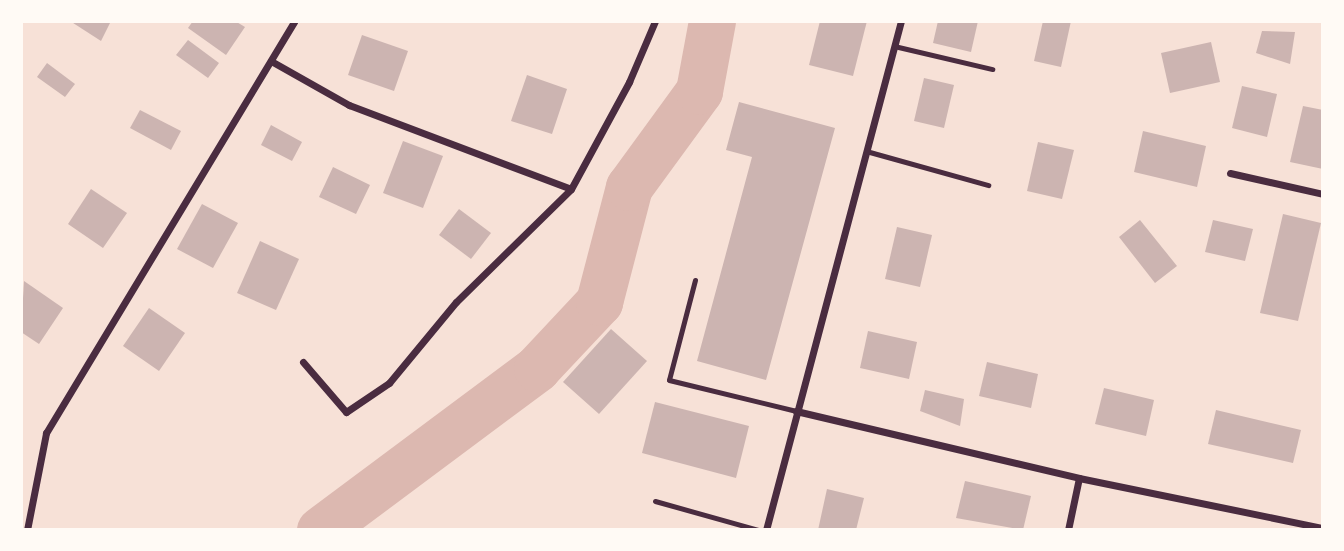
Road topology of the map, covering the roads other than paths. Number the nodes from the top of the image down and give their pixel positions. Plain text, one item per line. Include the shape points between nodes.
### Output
1 (295, 21) edge
2 (655, 21) edge
3 (901, 21) edge
4 (894, 46) junction
5 (271, 61) junction
6 (992, 69) dead end
7 (866, 151) junction
8 (1230, 173) dead end
9 (988, 185) dead end
10 (571, 189) junction
11 (1323, 194) edge
12 (695, 280) dead end
13 (303, 362) dead end
14 (796, 411) junction
15 (1079, 478) junction
16 (655, 501) dead end
17 (1323, 528) edge
18 (27, 530) edge
19 (758, 530) edge
20 (766, 530) edge
21 (1068, 530) edge

1 - 5 street
2 - 10 street via 629,82
3 - 4 street
4 - 6 lane
4 - 7 street
5 - 10 street via 349,105
5 - 18 street via 46,433
7 - 9 lane
7 - 14 street
8 - 11 street
10 - 13 street via 456,302 389,383 346,412
12 - 14 lane via 669,380
14 - 15 street
14 - 20 street
15 - 17 street
15 - 21 street
16 - 19 lane

